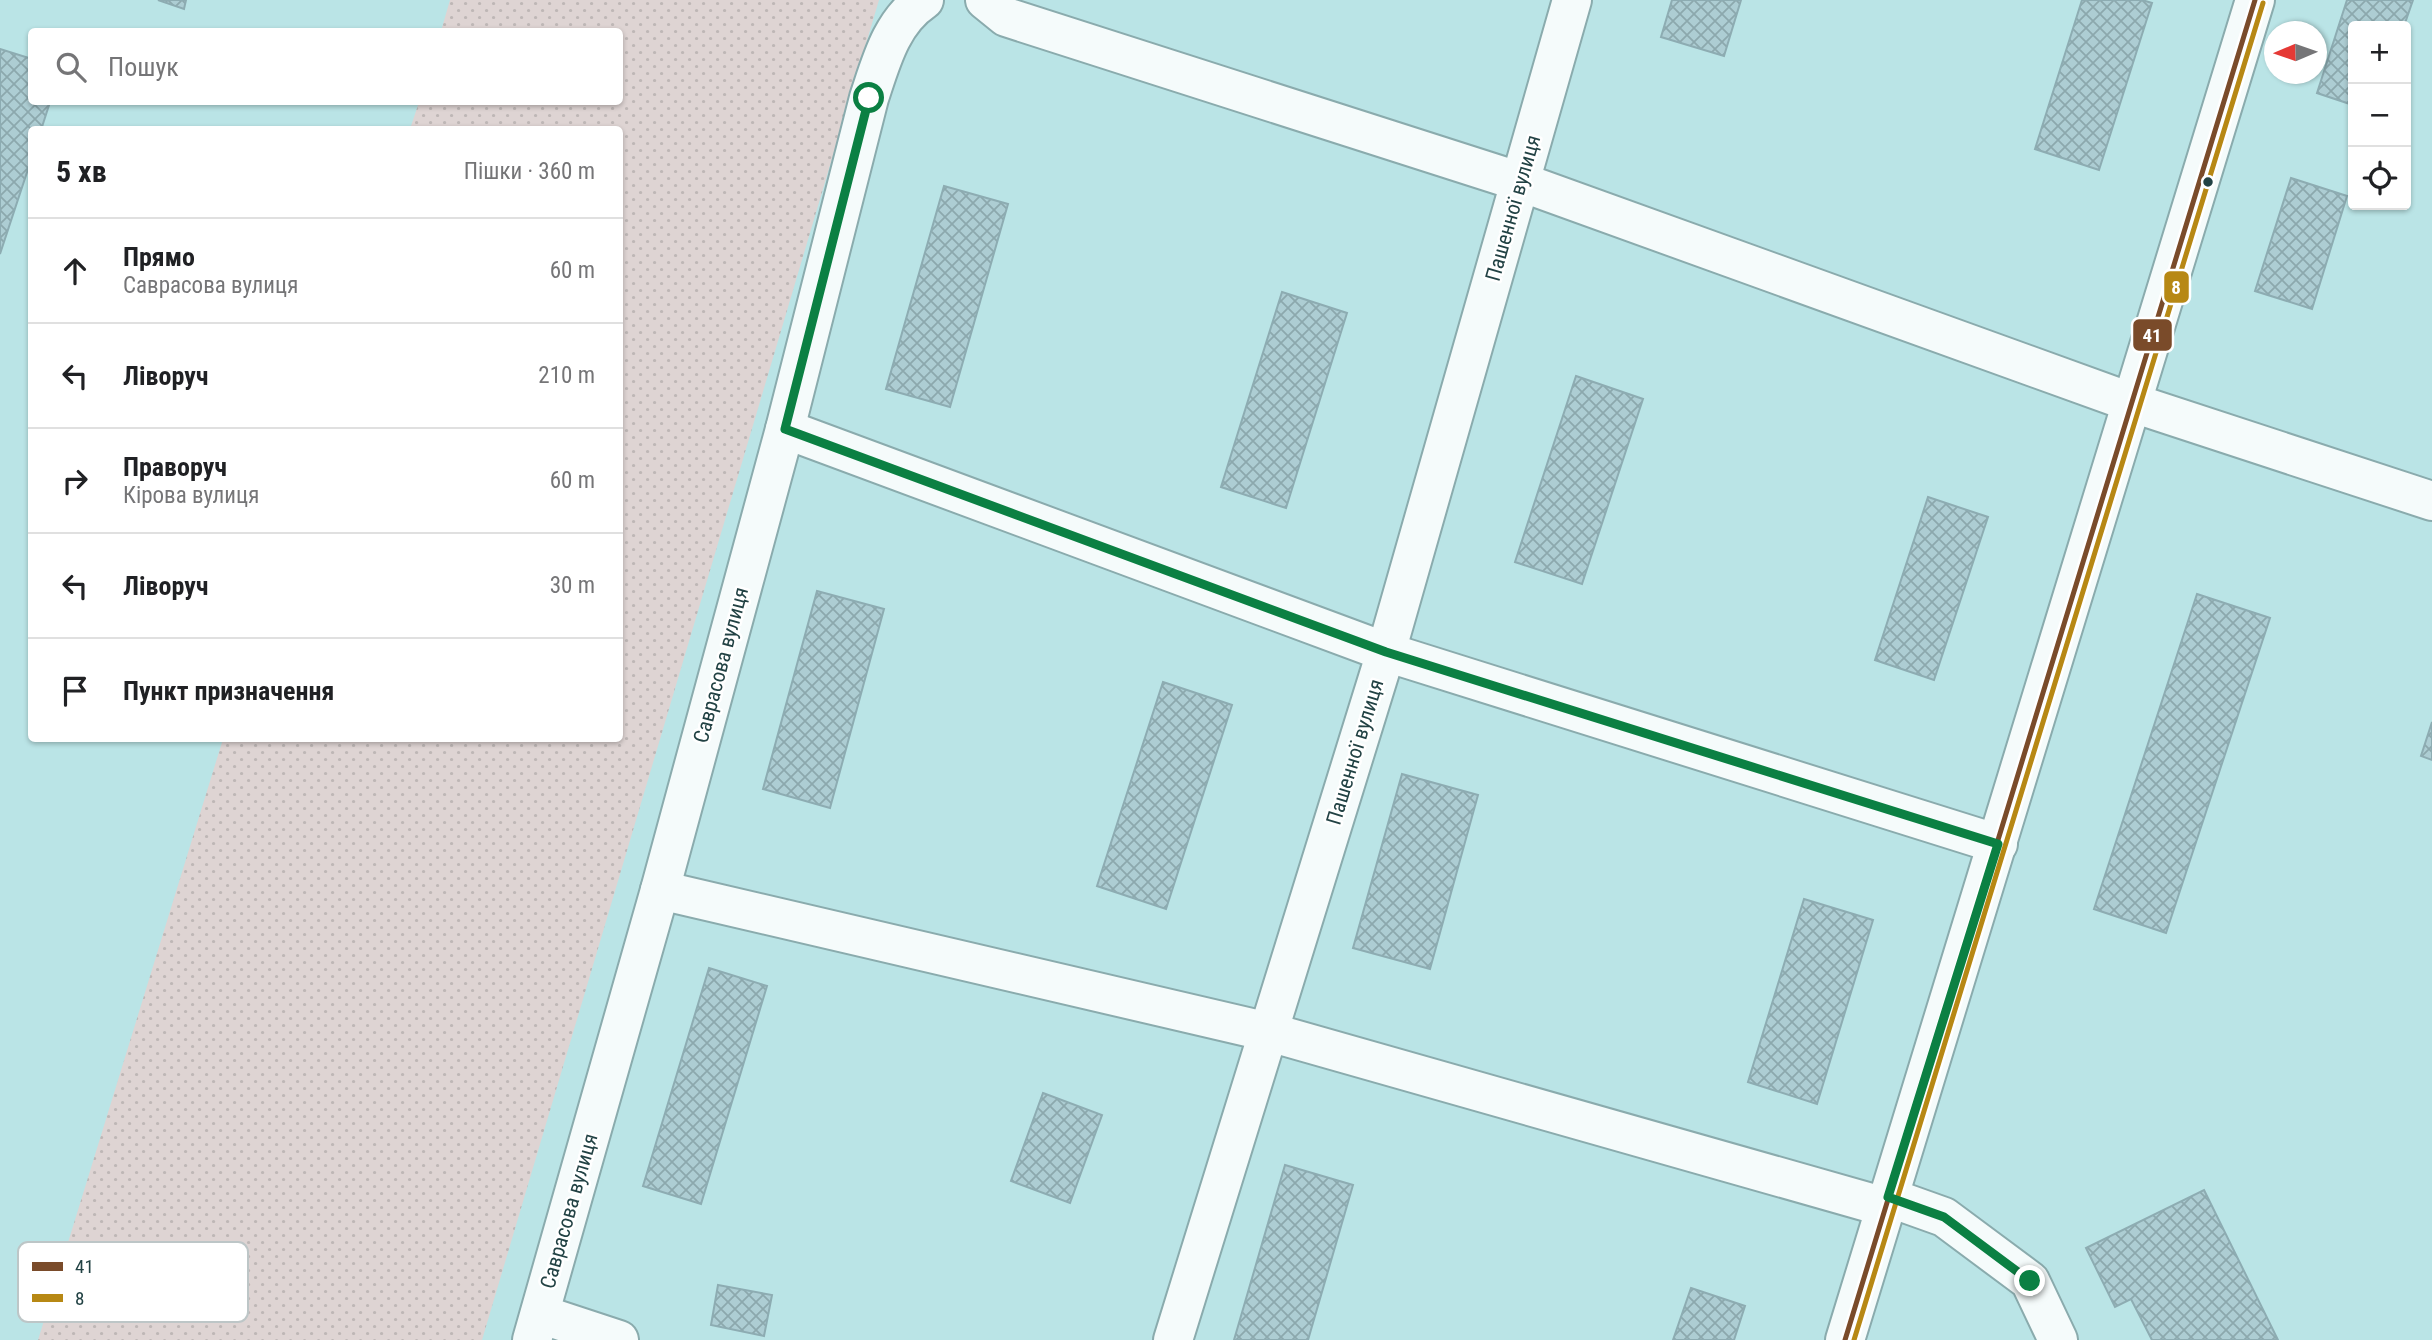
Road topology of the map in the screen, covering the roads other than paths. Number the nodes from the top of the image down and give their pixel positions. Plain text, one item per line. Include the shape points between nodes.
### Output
1 (924, 0) edge
2 (985, 0) edge
3 (1572, 0) edge
4 (2255, 0) edge
5 (1521, 182) junction
6 (2133, 403) junction
7 (785, 429) junction
8 (2432, 500) edge
9 (1386, 652) junction
10 (1998, 844) junction
11 (660, 890) junction
12 (1269, 1032) junction
13 (1886, 1202) junction
14 (536, 1327) edge
15 (619, 1340) edge
16 (1173, 1340) edge
17 (1845, 1340) edge
18 (2058, 1340) edge

1 - 7 street, Саврасова вулиця via 912,8 886,46 869,98
2 - 5 street via 1006,17
3 - 5 street, Пашенної вулиця
4 - 6 street
5 - 6 street
5 - 9 street, Пашенної вулиця
6 - 8 street
6 - 10 street
7 - 9 street
7 - 11 street, Саврасова вулиця
9 - 10 street
9 - 12 street, Пашенної вулиця
10 - 13 street
11 - 12 street
11 - 14 street, Саврасова вулиця
12 - 13 street
12 - 16 street, Пашенної вулиця
13 - 17 street
13 - 18 street via 1944,1217 2030,1281
14 - 15 street

